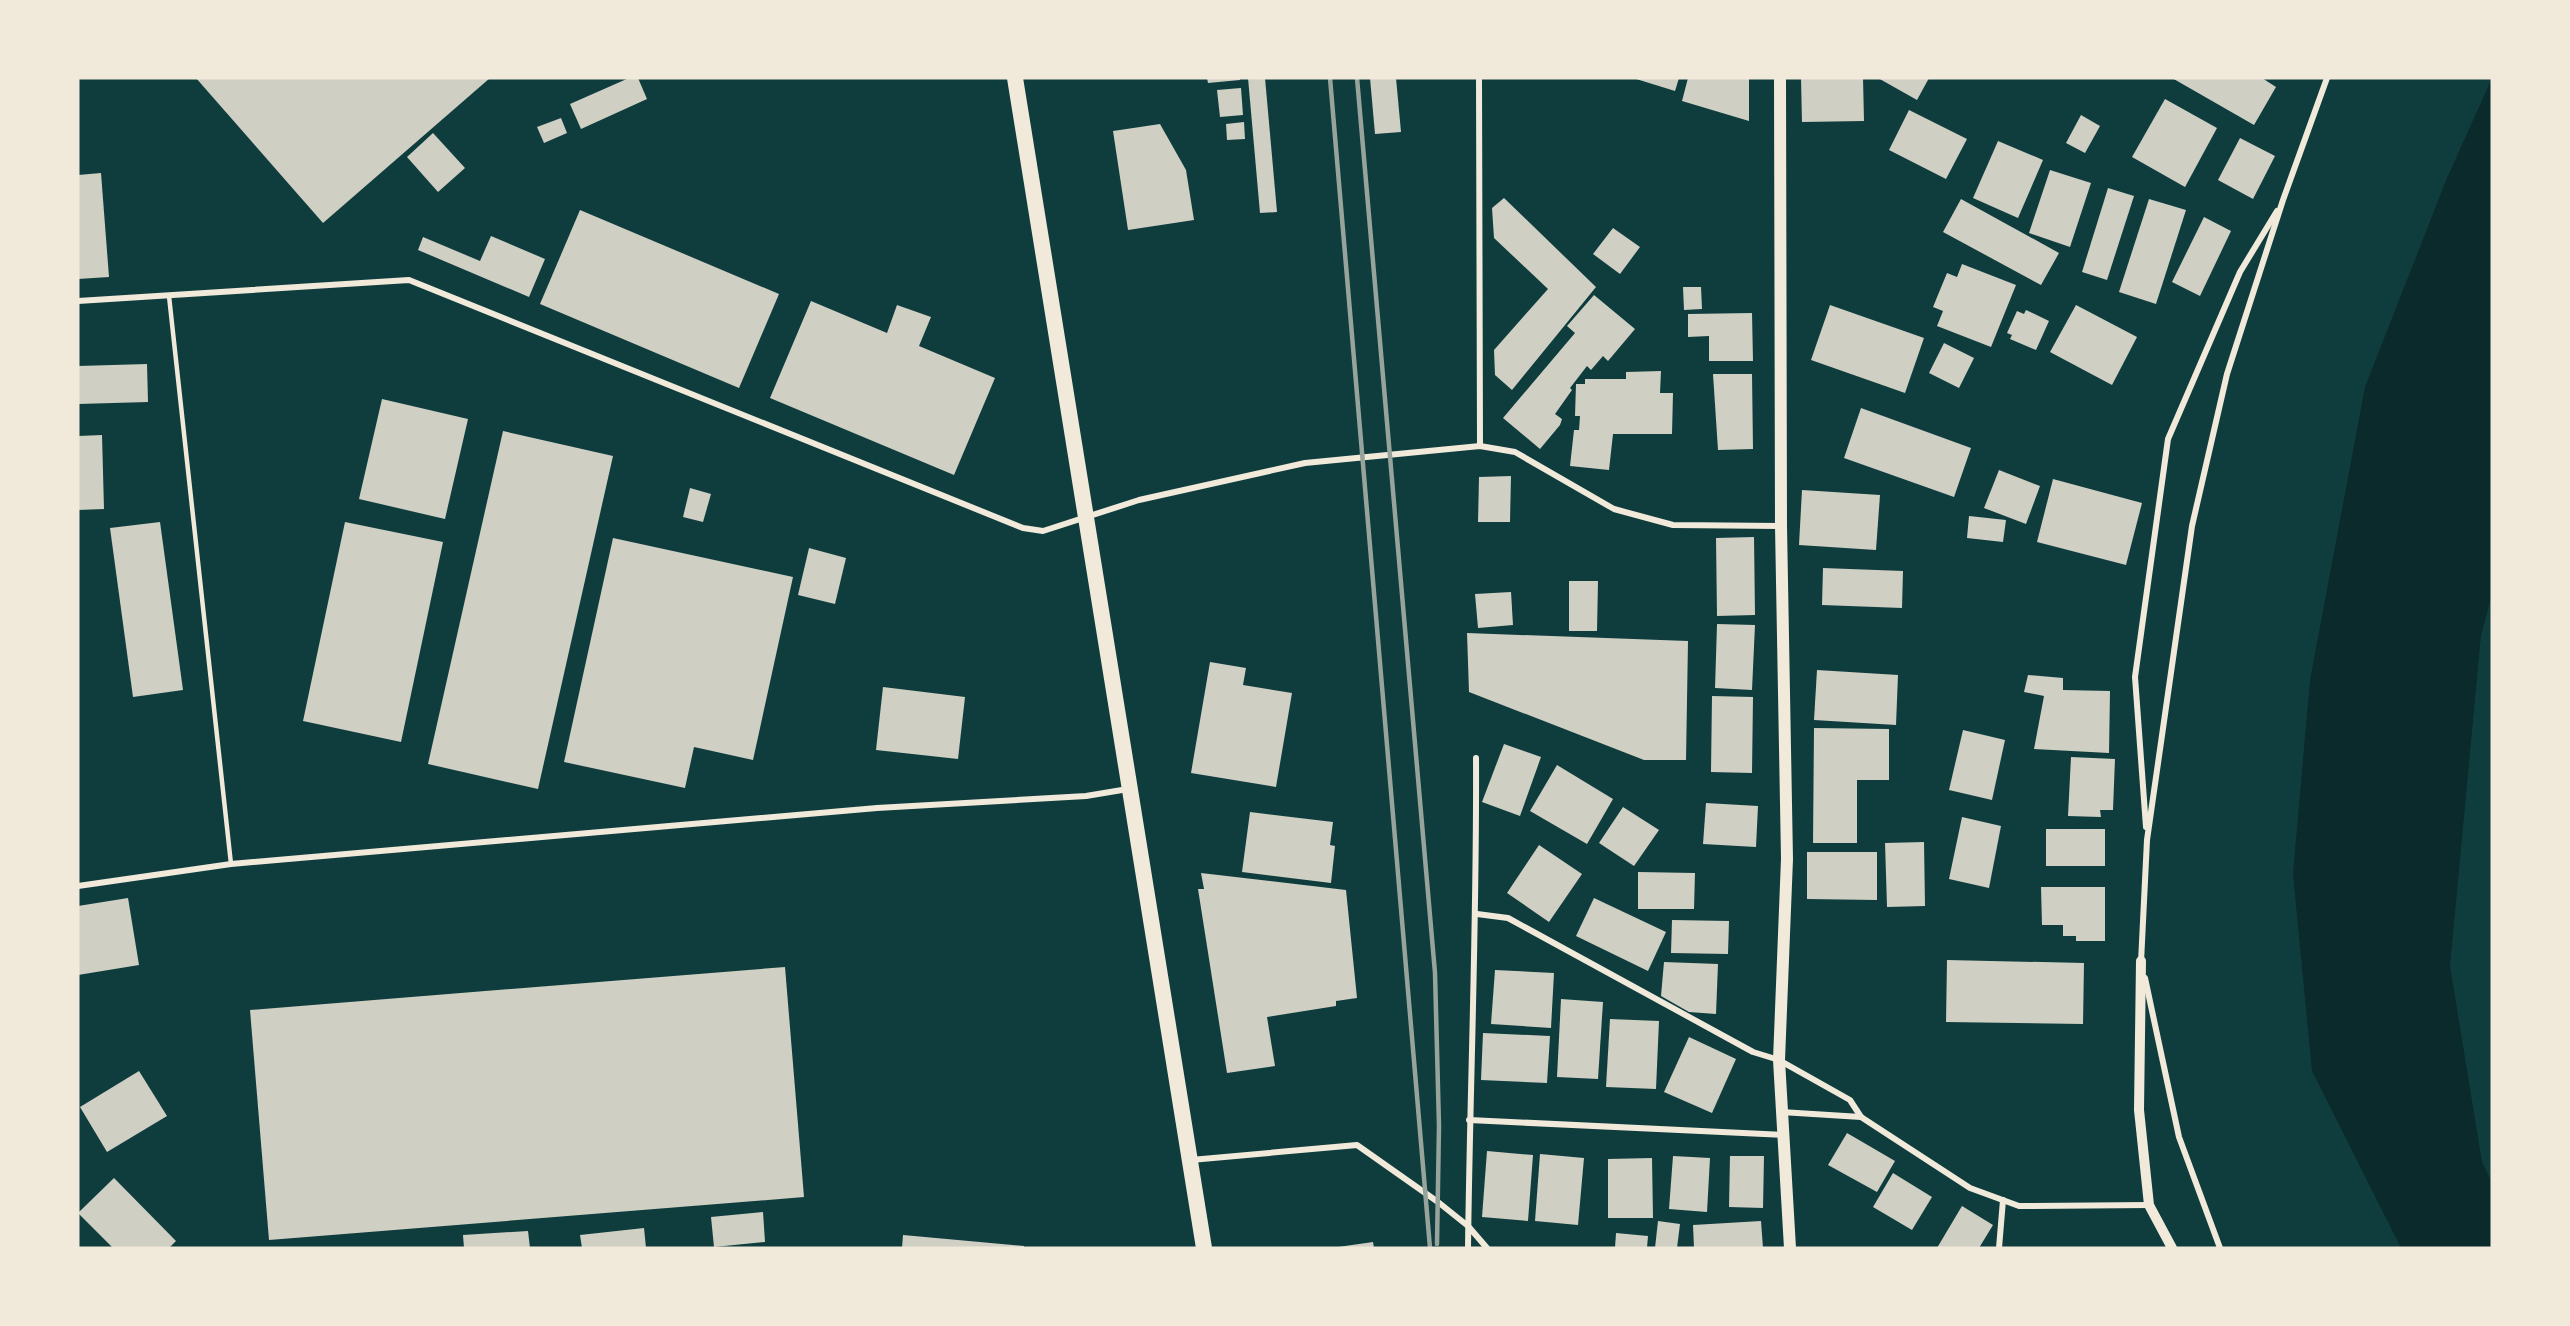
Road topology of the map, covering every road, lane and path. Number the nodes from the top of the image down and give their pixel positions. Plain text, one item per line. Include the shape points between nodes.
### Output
1 (1015, 78) edge
2 (1479, 78) edge
3 (1780, 78) edge
4 (2327, 78) edge
5 (2283, 200) junction
6 (169, 296) junction
7 (78, 301) edge
8 (1480, 446) junction
9 (1086, 519) junction
10 (1781, 526) junction
11 (1476, 758) dead end
12 (1129, 789) junction
13 (2147, 840) junction
14 (231, 864) junction
15 (78, 886) edge
16 (1477, 914) junction
17 (2141, 961) junction
18 (1779, 1060) junction
19 (1781, 1112) junction
20 (1861, 1117) junction
21 (1469, 1120) junction
22 (1783, 1135) junction
23 (1190, 1160) junction
24 (2003, 1200) junction
25 (2149, 1205) junction
26 (1468, 1226) junction
27 (1204, 1248) edge
28 (1468, 1248) edge
29 (1487, 1248) edge
30 (1790, 1248) edge
31 (1999, 1248) edge
32 (2172, 1248) edge
33 (2220, 1248) edge

1 - 9 highway
2 - 8 street
3 - 10 main road
4 - 5 street
5 - 13 street via 2227,374 2192,526
5 - 13 street via 2240,272 2168,439 2135,677
6 - 7 street
6 - 9 street via 409,280 1023,528 1043,531
6 - 14 lane
8 - 9 street via 1305,463 1139,500
8 - 10 street via 1515,452 1614,509 1674,525
9 - 12 highway
10 - 18 main road via 1787,859
11 - 16 street
12 - 14 street via 1086,796 877,808
12 - 23 highway
13 - 17 street
14 - 15 street
16 - 18 street via 1508,918 1753,1052
16 - 21 street
17 - 25 street via 2139,1110
17 - 33 street via 2179,1137
18 - 19 main road
18 - 20 street via 1850,1100
19 - 20 street
19 - 22 main road
20 - 24 street via 1970,1188
21 - 22 street
21 - 26 street
22 - 30 main road
23 - 26 street via 1357,1145
23 - 27 highway
24 - 25 street via 2019,1206
24 - 31 street
25 - 32 street
26 - 28 street
26 - 29 street

